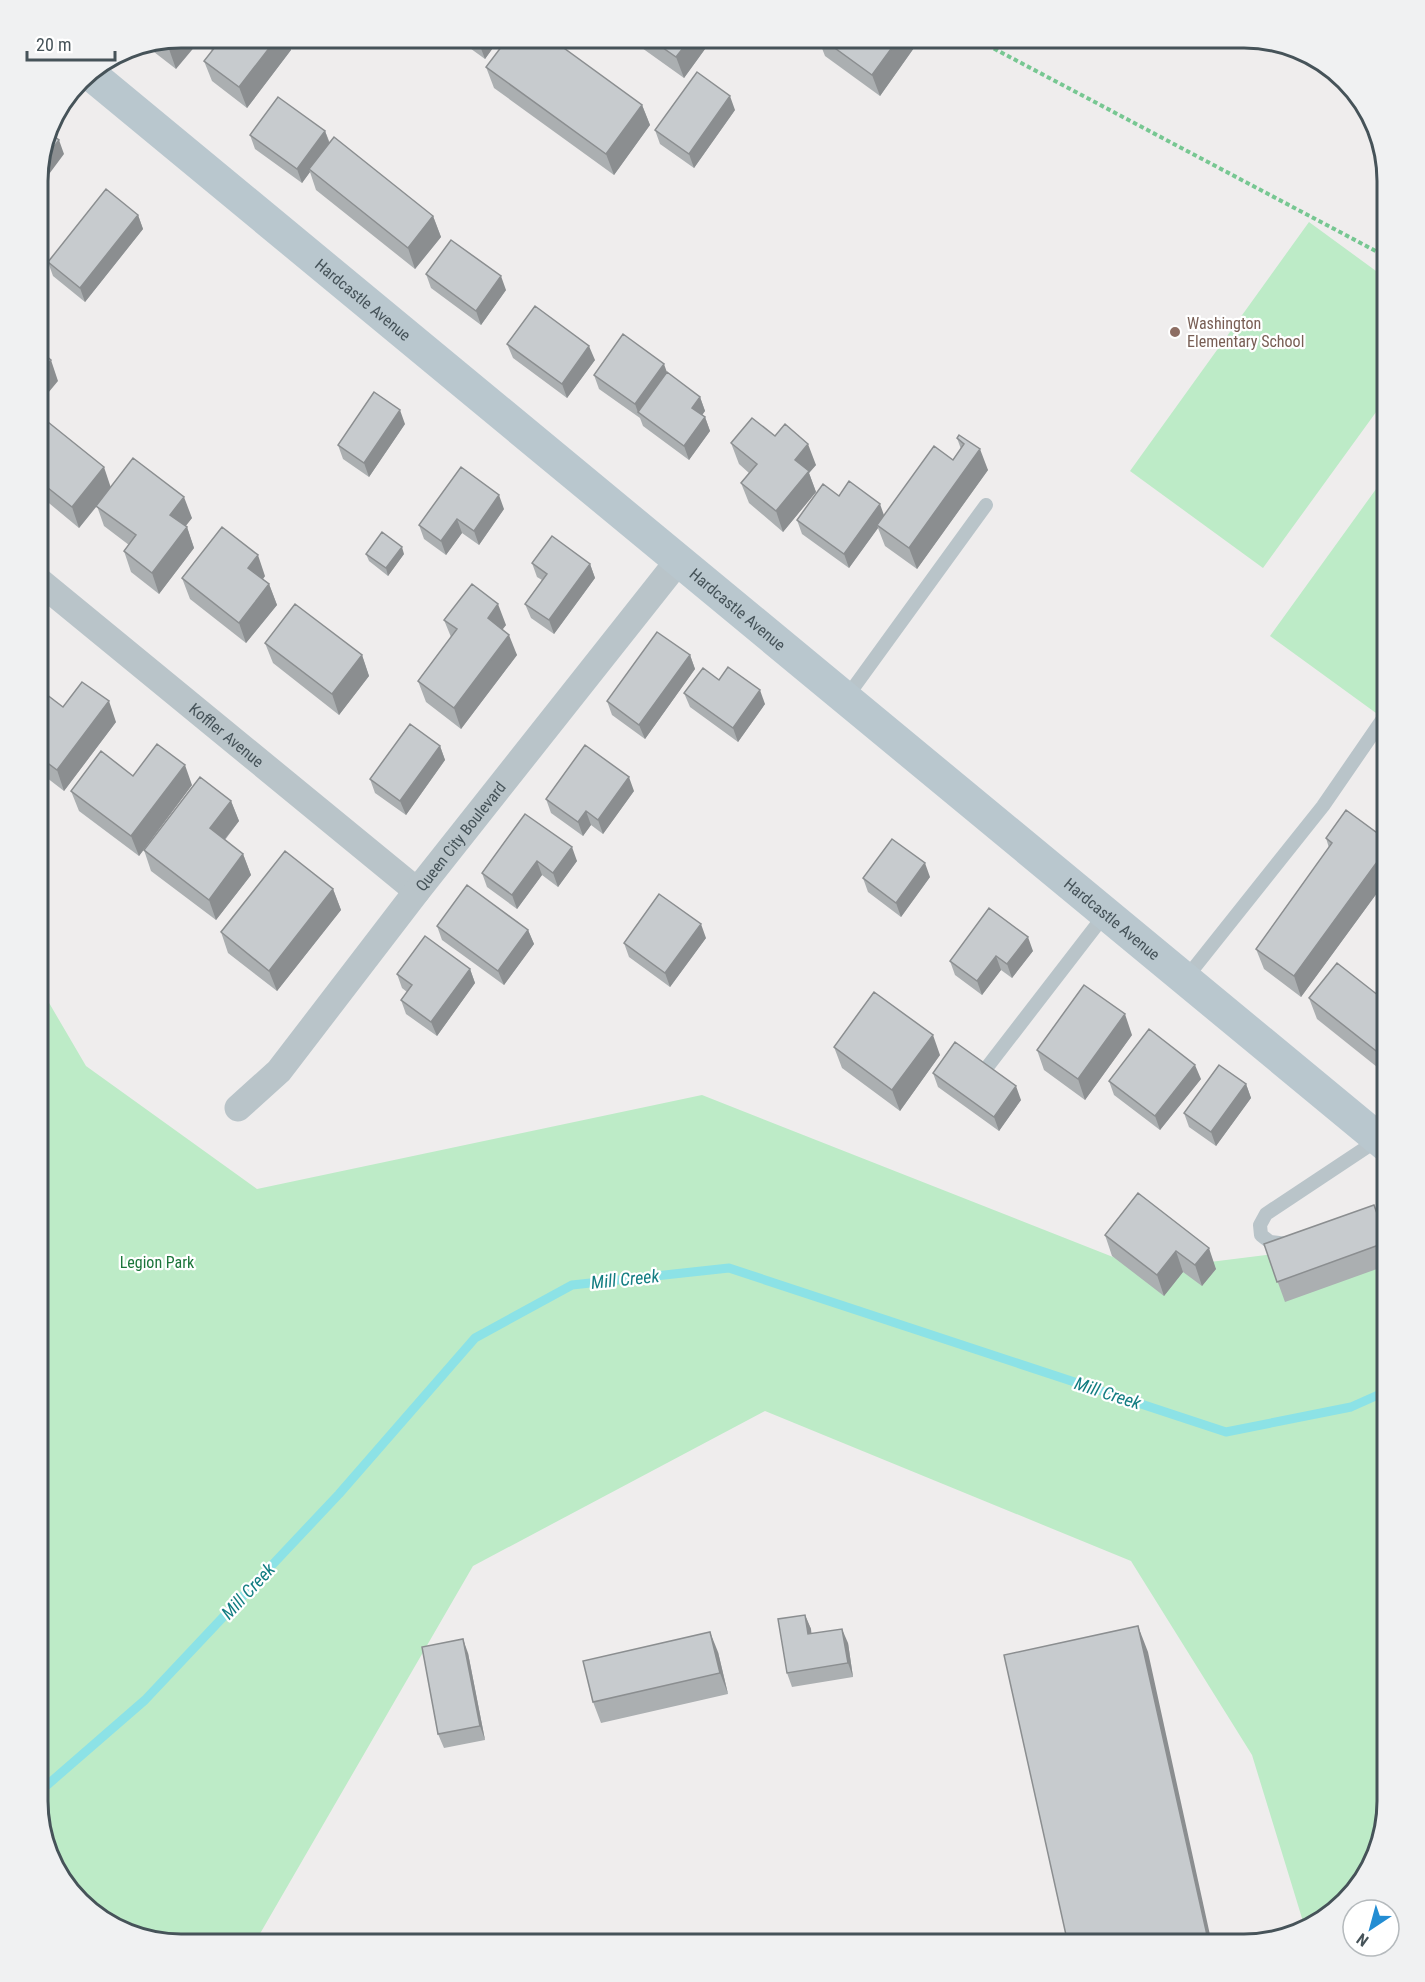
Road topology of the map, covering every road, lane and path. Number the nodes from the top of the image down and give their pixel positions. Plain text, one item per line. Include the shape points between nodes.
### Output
1 (993, 48) edge
2 (96, 79) edge
3 (1377, 251) edge
4 (986, 505) dead end
5 (679, 560) junction
6 (48, 588) edge
7 (846, 698) junction
8 (1377, 729) edge
9 (417, 891) junction
10 (1106, 913) junction
11 (1186, 978) junction
12 (988, 1066) edge
13 (238, 1108) dead end
14 (1377, 1131) edge
15 (1377, 1142) edge
16 (1303, 1242) edge

1 - 3 path
2 - 5 street, Hardcastle Avenue
4 - 7 lane
5 - 7 street, Hardcastle Avenue
5 - 9 street, Queen City Boulevard
6 - 9 street, Koffler Avenue
7 - 10 street, Hardcastle Avenue
8 - 11 lane via 1323,806
9 - 13 street, Queen City Boulevard via 279,1071
10 - 11 street, Hardcastle Avenue
10 - 12 lane
11 - 14 street, Hardcastle Avenue
15 - 16 lane via 1266,1214 1260,1225 1261,1235 1270,1242

